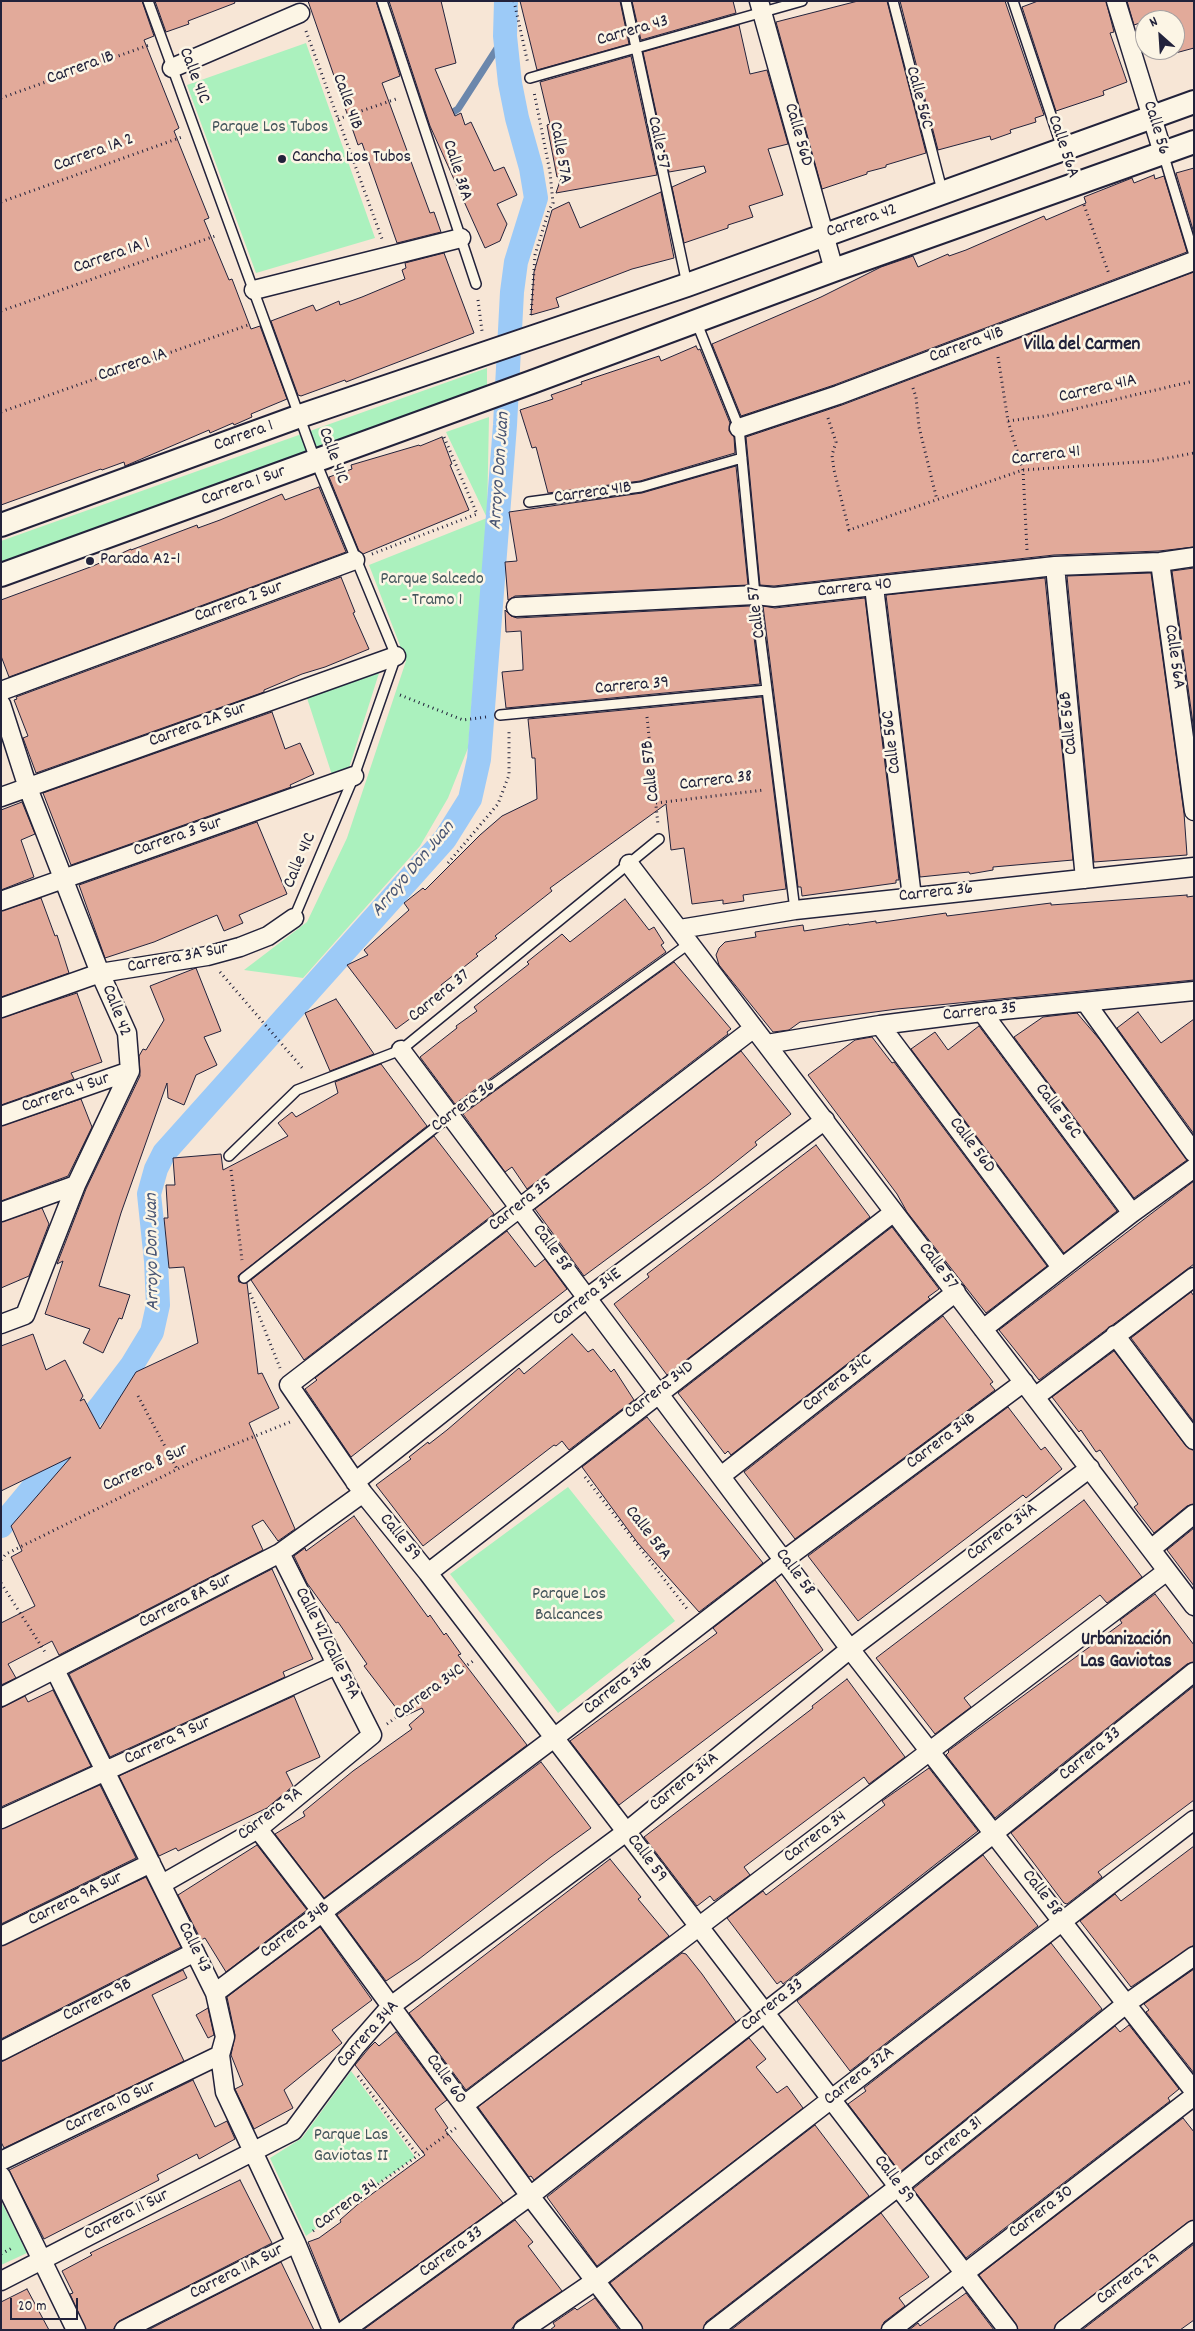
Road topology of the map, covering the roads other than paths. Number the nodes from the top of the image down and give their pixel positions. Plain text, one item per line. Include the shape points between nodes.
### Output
1 (148, 1) edge
2 (382, 1) edge
3 (626, 1) edge
4 (802, 1) edge
5 (893, 1) edge
6 (1013, 1) edge
7 (1116, 1) edge
8 (300, 7) edge
9 (760, 7) edge
10 (637, 48) junction
11 (172, 68) junction
12 (530, 78) road end
13 (1194, 102) edge
14 (1152, 118) junction
15 (1194, 142) edge
16 (1063, 150) junction
17 (1163, 153) junction
18 (943, 194) junction
19 (825, 234) junction
20 (461, 238) junction
21 (1194, 255) edge
22 (1194, 262) edge
23 (834, 270) junction
24 (476, 284) road end
25 (687, 285) junction
26 (254, 290) junction
27 (696, 321) junction
28 (486, 354) joint
29 (487, 398) joint
30 (300, 416) junction
31 (739, 428) junction
32 (742, 458) junction
33 (316, 462) junction
34 (529, 502) dead end
35 (1, 525) edge
36 (1194, 557) edge
37 (355, 560) junction
38 (1160, 562) junction
39 (1055, 566) junction
40 (1, 575) edge
41 (874, 587) junction
42 (755, 595) junction
43 (516, 607) dead end
44 (396, 656) junction
45 (767, 690) junction
46 (1, 691) edge
47 (1, 704) edge
48 (504, 715) road end
49 (354, 776) junction
50 (28, 788) junction
51 (1, 797) edge
52 (1194, 811) edge
53 (659, 840) road end
54 (630, 864) junction
55 (1194, 867) edge
56 (63, 878) junction
57 (1085, 879) junction
58 (912, 897) junction
59 (1, 901) edge
60 (795, 910) junction
61 (294, 918) joint
62 (680, 929) junction
63 (690, 943) junction
64 (100, 973) junction
65 (1194, 991) edge
66 (1086, 1003) junction
67 (1, 1008) edge
68 (982, 1012) junction
69 (880, 1025) junction
70 (754, 1028) junction
71 (767, 1044) junction
72 (401, 1050) junction
73 (130, 1071) junction
74 (451, 1115) junction
75 (1, 1116) edge
76 (825, 1120) junction
77 (1194, 1153) edge
78 (229, 1156) dead end
79 (1194, 1168) edge
80 (76, 1185) junction
81 (520, 1206) junction
82 (1, 1212) edge
83 (894, 1212) junction
84 (1132, 1213) junction
85 (1061, 1267) junction
86 (1194, 1277) edge
87 (244, 1278) dead end
88 (956, 1292) junction
89 (587, 1298) junction
90 (1, 1324) edge
91 (983, 1329) junction
92 (1115, 1335) junction
93 (1024, 1382) junction
94 (289, 1385) joint
95 (659, 1392) junction
96 (1035, 1397) junction
97 (1194, 1440) edge
98 (1090, 1468) junction
99 (721, 1476) junction
100 (359, 1488) junction
101 (1194, 1514) edge
102 (1151, 1549) junction
103 (280, 1553) junction
104 (784, 1560) junction
105 (1167, 1571) junction
106 (428, 1573) junction
107 (1194, 1606) edge
108 (850, 1649) junction
109 (336, 1665) junction
110 (55, 1670) junction
111 (1194, 1672) edge
112 (1, 1697) edge
113 (372, 1735) joint
114 (554, 1738) junction
115 (930, 1752) junction
116 (106, 1770) junction
117 (1, 1819) edge
118 (1194, 1820) edge
119 (258, 1829) junction
120 (626, 1832) junction
121 (994, 1834) junction
122 (151, 1863) junction
123 (162, 1884) junction
124 (322, 1912) junction
125 (1061, 1920) junction
126 (698, 1927) junction
127 (1, 1936) edge
128 (195, 1952) junction
129 (1194, 1956) edge
130 (215, 1993) junction
131 (1126, 2004) junction
132 (391, 2006) junction
133 (764, 2012) junction
134 (1, 2051) edge
135 (220, 2054) junction
136 (1194, 2091) edge
137 (1194, 2096) edge
138 (831, 2099) junction
139 (468, 2111) junction
140 (253, 2153) junction
141 (1, 2161) edge
142 (1, 2176) edge
143 (898, 2187) junction
144 (530, 2196) junction
145 (1194, 2230) edge
146 (296, 2243) junction
147 (42, 2260) junction
148 (964, 2272) junction
149 (596, 2280) junction
150 (1, 2281) edge
151 (76, 2330) edge
152 (124, 2330) edge
153 (332, 2330) edge
154 (345, 2330) edge
155 (523, 2330) edge
156 (633, 2330) edge
157 (713, 2330) edge
158 (891, 2330) edge
159 (1008, 2330) edge
160 (1064, 2330) edge

1 - 11 lane, Calle 41C
2 - 20 lane, Calle 38A
3 - 10 lane, Calle 57
4 - 9 lane, Carrera 43
5 - 18 lane, Calle 56C
6 - 16 lane, Calle 56A
7 - 14 street, Calle 56
8 - 11 street
9 - 10 lane, Carrera 43
9 - 19 street, Calle 56D
10 - 12 lane, Carrera 43
10 - 25 lane, Calle 57
11 - 26 lane, Calle 41C
13 - 14 street, Carrera 42
14 - 16 street, Carrera 42
14 - 17 street, Calle 56
15 - 17 street, Carrera 42
16 - 18 street, Carrera 42
17 - 21 lane, Calle 56
17 - 23 street, Carrera 42
18 - 19 street, Carrera 42
19 - 23 street, Calle 56D
19 - 25 street, Carrera 42
20 - 24 lane, Calle 38A
20 - 26 street
22 - 31 street, Carrera 41B
23 - 27 street, Carrera 42
25 - 28 street, Carrera 42
26 - 30 lane, Calle 41C
27 - 29 street, Carrera 42
27 - 31 lane, Calle 57
28 - 30 street, Carrera 1
29 - 33 street, Carrera 1 Sur
30 - 33 lane, Calle 41C
30 - 35 street, Carrera 1
31 - 32 lane, Calle 57
32 - 34 lane, Carrera 41B via 641,487
32 - 42 lane, Calle 57
33 - 37 lane, Calle 41C
33 - 40 street, Carrera 1 Sur
36 - 38 street, Carrera 40
37 - 44 lane, Calle 41C
37 - 46 street, Carrera 2 Sur
38 - 39 street, Carrera 40
38 - 52 street, Calle 56A
39 - 41 street, Carrera 40
39 - 57 street, Calle 56B
41 - 42 street, Carrera 40 via 774,597
41 - 58 street, Calle 56C
42 - 43 street, Carrera 40
42 - 45 lane, Calle 57
44 - 49 lane, Calle 41C
44 - 50 street, Carrera 2A Sur
45 - 48 lane, Carrera 39
45 - 60 lane, Calle 57
47 - 50 street, Calle 42
49 - 56 street, Carrera 3 Sur
49 - 61 lane, Calle 41C
50 - 51 street, Carrera 2A Sur
50 - 56 street, Calle 42
53 - 54 lane, Carrera 37
54 - 62 street
54 - 72 lane, Carrera 37
55 - 57 street, Carrera 36
56 - 59 street, Carrera 3 Sur
56 - 64 street, Calle 42
57 - 58 street, Carrera 36
58 - 60 street, Carrera 36
60 - 62 street, Carrera 36
61 - 64 street, Carrera 3A Sur via 268,936 207,956
62 - 63 street, Calle 57
63 - 70 street, Calle 57
63 - 74 lane, Carrera 36
64 - 67 street, Carrera 3A Sur
64 - 73 street, Calle 42 via 127,1033
65 - 66 street, Carrera 35
66 - 68 street, Carrera 35
66 - 77 street
68 - 69 street, Carrera 35
68 - 84 street, Calle 56C
69 - 71 street, Carrera 35
69 - 85 street, Calle 56D
70 - 71 street, Calle 57
70 - 81 street, Carrera 35
71 - 76 street, Calle 57
72 - 74 street, Calle 58
72 - 78 lane, Carrera 37 via 297,1090
73 - 75 street, Carrera 4 Sur
73 - 80 street, Calle 42
74 - 81 street, Calle 58
74 - 87 lane, Carrera 36
76 - 83 street, Calle 57
76 - 89 street, Carrera 34E
79 - 84 street
80 - 82 street
80 - 90 street, Calle 42 via 26,1315
81 - 89 street, Calle 58
81 - 94 street, Carrera 35
83 - 88 street, Calle 57
83 - 95 street, Carrera 34D
84 - 85 street
85 - 91 street
86 - 92 street
88 - 91 street, Calle 57
88 - 99 street, Carrera 34C
89 - 95 street, Calle 58
89 - 100 street, Carrera 34E
91 - 93 street, Calle 57
92 - 96 street
92 - 97 street
93 - 96 street, Calle 57
93 - 104 street, Carrera 34B
94 - 100 street, Calle 59
95 - 99 street, Calle 58
95 - 106 street, Carrera 34D
96 - 98 street, Calle 57
98 - 102 street, Calle 57
98 - 108 street, Carrera 34A
99 - 104 street, Calle 58
100 - 103 street, Carrera 8A Sur
100 - 106 street, Calle 59
101 - 102 street
102 - 105 street, Calle 57
103 - 109 street, Calle 42/Calle 59A
103 - 110 street, Carrera 8A Sur
104 - 108 street, Calle 58
104 - 114 street, Carrera 34B
105 - 107 street, Calle 57
105 - 115 street, Carrera 34
106 - 114 street, Calle 59
108 - 115 street, Calle 58
108 - 120 street, Carrera 34A
109 - 113 street, Calle 42/Calle 59A
109 - 116 street, Carrera 9 Sur
110 - 112 street, Carrera 8A Sur
110 - 116 street, Calle 43
111 - 121 street, Carrera 33
113 - 119 street, Carrera 9A
114 - 120 street, Calle 59
114 - 124 street, Carrera 34B
115 - 121 street, Calle 58
115 - 126 street, Carrera 34
116 - 117 street, Carrera 9 Sur
116 - 122 street, Calle 43
118 - 125 street, Carrera 32A
119 - 123 street, Carrera 9A
119 - 124 street, Calle 60
120 - 126 street, Calle 59
120 - 132 street, Carrera 34A
121 - 125 street, Calle 58
121 - 133 street, Carrera 33
122 - 123 street, Calle 43
122 - 127 street, Carrera 9A Sur
123 - 128 street, Calle 43
124 - 130 street, Carrera 34B
124 - 132 street, Calle 60
125 - 131 street, Calle 58
125 - 138 street, Carrera 32A
126 - 133 street, Calle 59
126 - 139 street, Carrera 34
128 - 130 street, Calle 43
128 - 134 street, Carrera 9B
129 - 131 street, Carrera 31
130 - 135 street, Calle 43 via 224,2037
131 - 136 street, Calle 58
131 - 143 street, Carrera 31
132 - 139 street, Calle 60
132 - 140 street, Carrera 34A via 293,2130
133 - 138 street, Calle 59
133 - 144 street, Carrera 33
135 - 140 street, Calle 43 via 225,2092
135 - 141 street, Carrera 10 Sur
137 - 148 street, Carrera 30
138 - 143 street, Calle 59
138 - 149 street, Carrera 32A
139 - 144 street, Calle 60
140 - 146 street, Calle 43
140 - 147 street, Carrera 11 Sur
142 - 147 street
143 - 148 street, Calle 59
143 - 157 street, Carrera 31
144 - 149 street, Calle 60
144 - 154 street, Carrera 33
145 - 160 street, Carrera 29
146 - 152 street, Carrera 11A Sur
146 - 153 street, Calle 43
147 - 150 street, Carrera 11 Sur
147 - 151 street
148 - 158 street, Carrera 30
148 - 159 street, Calle 59
149 - 155 street, Carrera 32A
149 - 156 street, Calle 60

